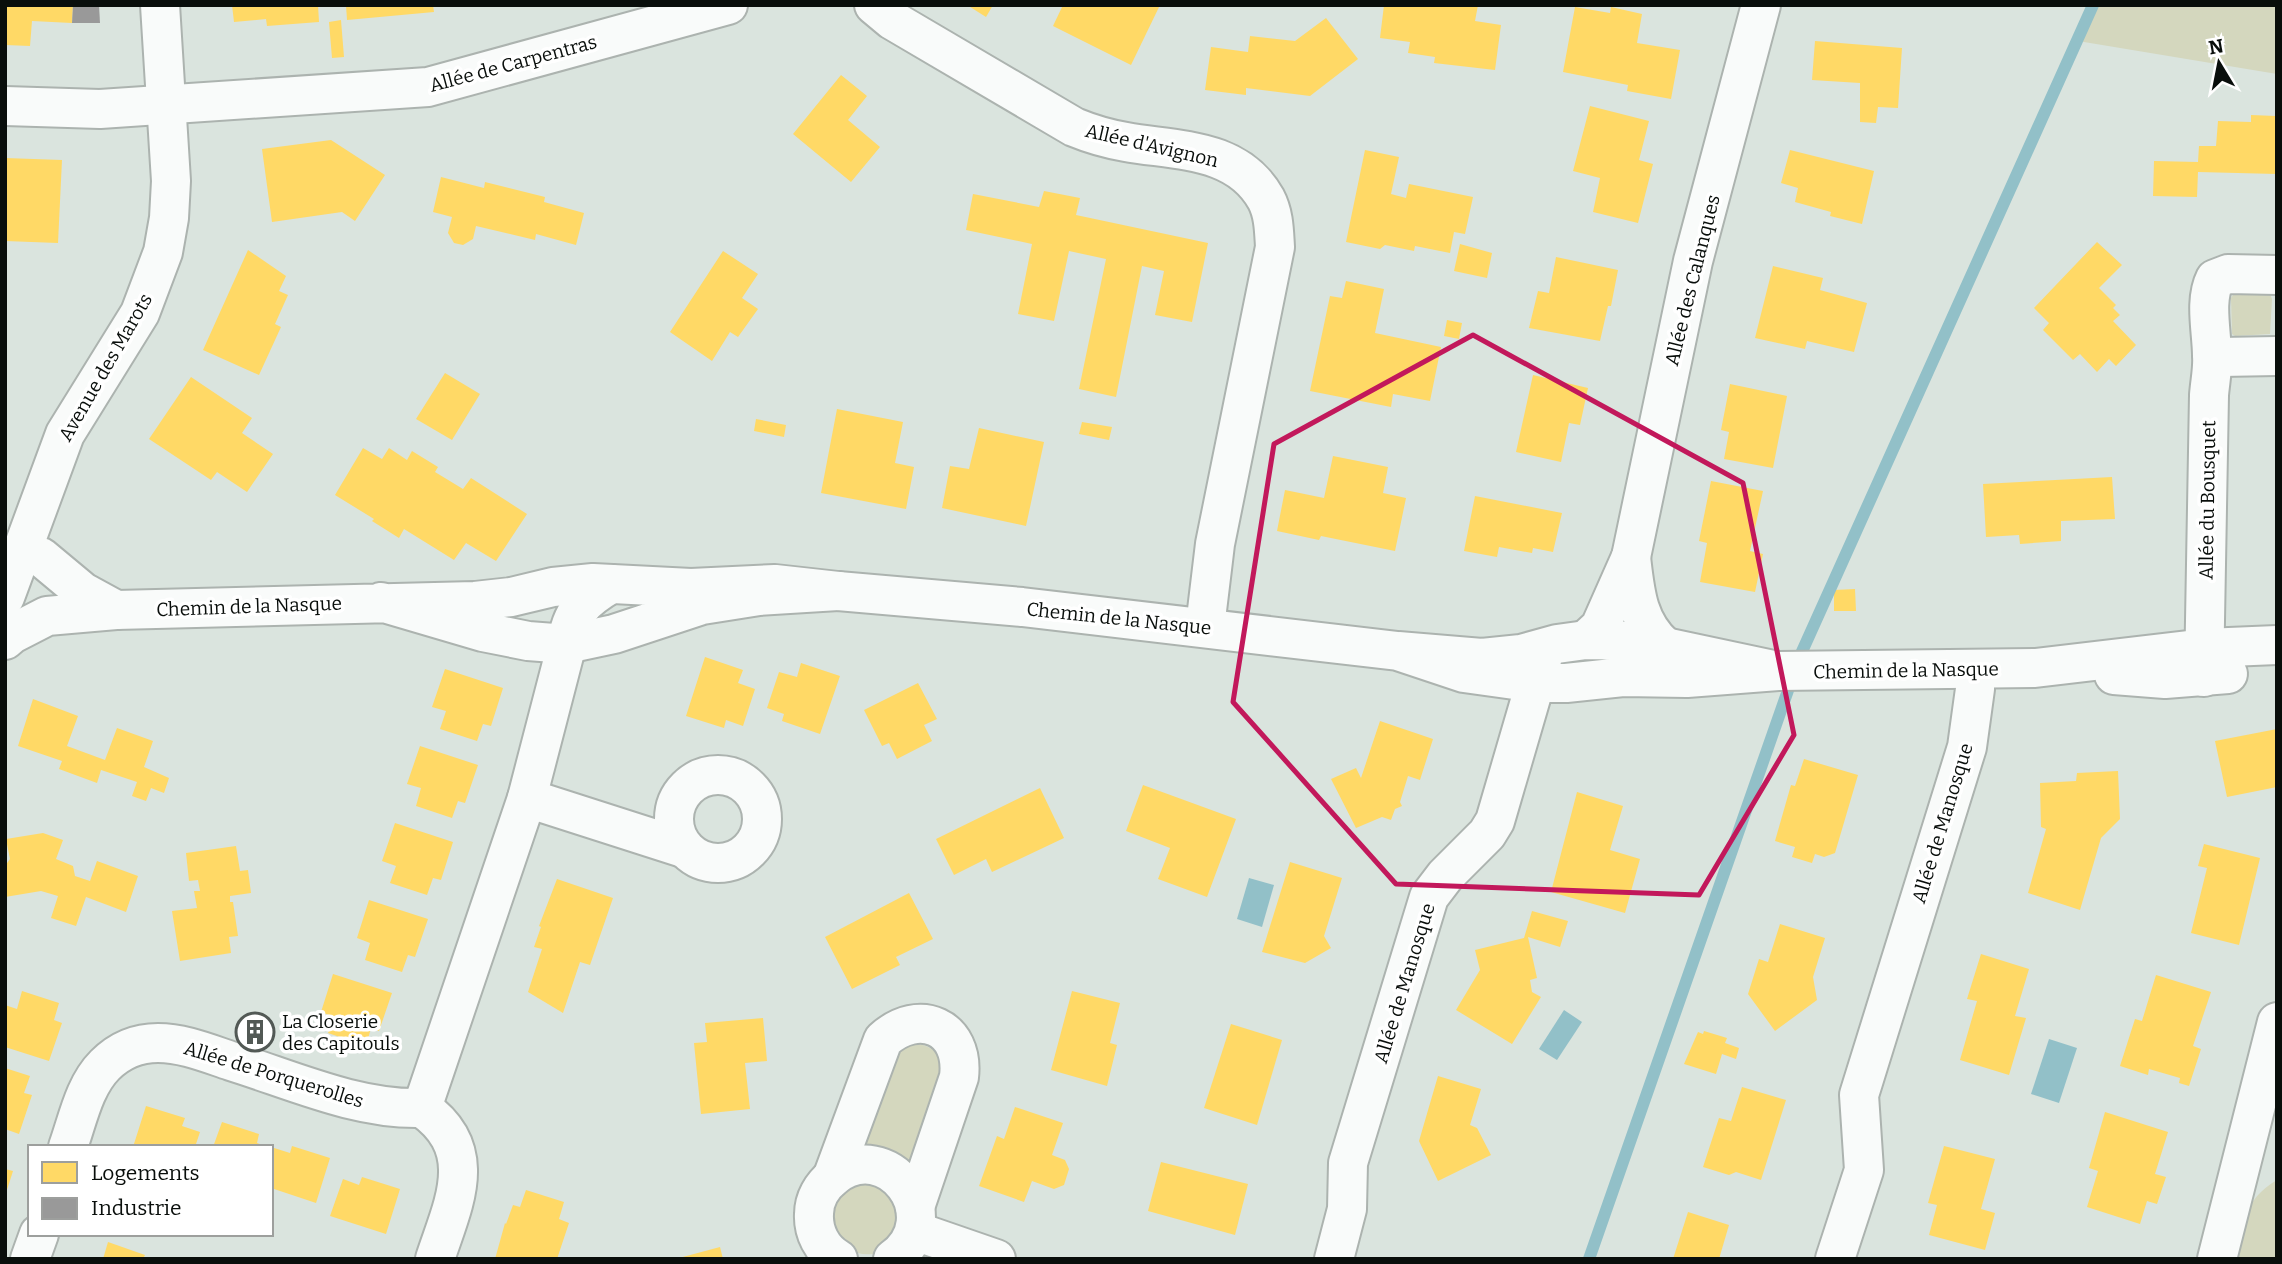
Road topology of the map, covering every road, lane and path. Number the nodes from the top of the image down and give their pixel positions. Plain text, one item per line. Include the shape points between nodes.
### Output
1 (160, 5) edge
2 (728, 5) edge
3 (874, 5) edge
4 (1761, 5) edge
5 (168, 104) junction
6 (5, 106) edge
7 (2277, 275) edge
8 (2213, 353) junction
9 (2277, 356) edge
10 (1631, 557) junction
11 (14, 559) edge
12 (622, 584) junction
13 (838, 591) junction
14 (5, 597) edge
15 (511, 597) junction
16 (381, 602) junction
17 (116, 610) junction
18 (1205, 627) junction
19 (625, 630) junction
20 (5, 640) edge
21 (1586, 640) junction
22 (567, 644) junction
23 (1650, 644) junction
24 (2277, 645) edge
25 (2204, 662) junction
26 (1541, 665) junction
27 (2277, 667) edge
28 (1975, 669) junction
29 (1795, 672) junction
30 (1597, 680) junction
31 (527, 798) junction
32 (683, 848) dead end
33 (2277, 1022) edge
34 (422, 1108) junction
35 (2264, 1128) edge
36 (69, 1145) edge
37 (832, 1178) junction
38 (908, 1232) edge
39 (38, 1236) edge
40 (810, 1244) edge
41 (30, 1259) edge
42 (435, 1259) edge
43 (838, 1259) edge
44 (996, 1259) edge
45 (1334, 1259) edge
46 (1835, 1259) edge
47 (2217, 1259) edge

1 - 5 street, Avenue des Marots
2 - 5 street, Allée de Carpentras via 428,87
3 - 18 street, Allée d'Avignon via 1074,127 1097,136 1196,151 1226,161 1266,199 1275,247 1215,544
4 - 10 street, Allée des Calanques via 1693,261
5 - 6 street, Allée de Carpentras via 100,109
5 - 11 street, Avenue des Marots via 172,181 163,252 140,313 65,434
7 - 8 street, Allée du Bousquet via 2228,274 2215,279 2211,290
8 - 9 street
8 - 25 street, Allée du Bousquet
10 - 21 street, Allée des Calanques via 1600,627
10 - 23 street, Allée des Calanques via 1640,611 1652,635
11 - 14 street, Avenue des Marots
11 - 17 street via 41,557 83,592
12 - 13 street, Chemin de la Nasque via 691,589 775,584
12 - 15 street, Chemin de la Nasque via 553,587
12 - 19 street via 633,612
12 - 22 street via 596,593 573,616
13 - 18 street, Chemin de la Nasque
13 - 19 street, Chemin de la Nasque via 702,605
15 - 16 street, Chemin de la Nasque
15 - 22 street, Chemin de la Nasque via 542,609 560,627
16 - 17 street, Chemin de la Nasque
16 - 22 street, Chemin de la Nasque via 483,632
17 - 20 street, Chemin de la Nasque via 47,616
18 - 26 street, Chemin de la Nasque via 1398,651 1482,658 1521,654
19 - 22 street, Chemin de la Nasque
21 - 23 street, Chemin de la Nasque
21 - 26 street, Chemin de la Nasque
22 - 31 street
23 - 29 street, Chemin de la Nasque
23 - 30 street
24 - 25 street, Chemin de la Nasque
25 - 27 street, Chemin de la Nasque
25 - 28 street, Chemin de la Nasque
26 - 30 street, Chemin de la Nasque
26 - 45 street, Allée de Manosque via 1495,821 1429,897 1348,1163 1347,1209
28 - 29 street, Chemin de la Nasque
28 - 46 street, Allée de Manosque via 1967,747 1859,1095 1864,1170
29 - 30 street, Chemin de la Nasque
31 - 32 street
31 - 34 street
33 - 35 street
34 - 36 street, Allée de Porquerolles via 349,1099 191,1048 145,1044 117,1055 95,1077
34 - 42 street via 450,1139 459,1172
35 - 47 street
37 - 38 street via 856,1165 890,1171 913,1196
37 - 38 street via 883,1040 908,1024 937,1027 957,1048 959,1077
37 - 40 street via 818,1196
38 - 44 street
39 - 41 street
40 - 43 street via 822,1244

